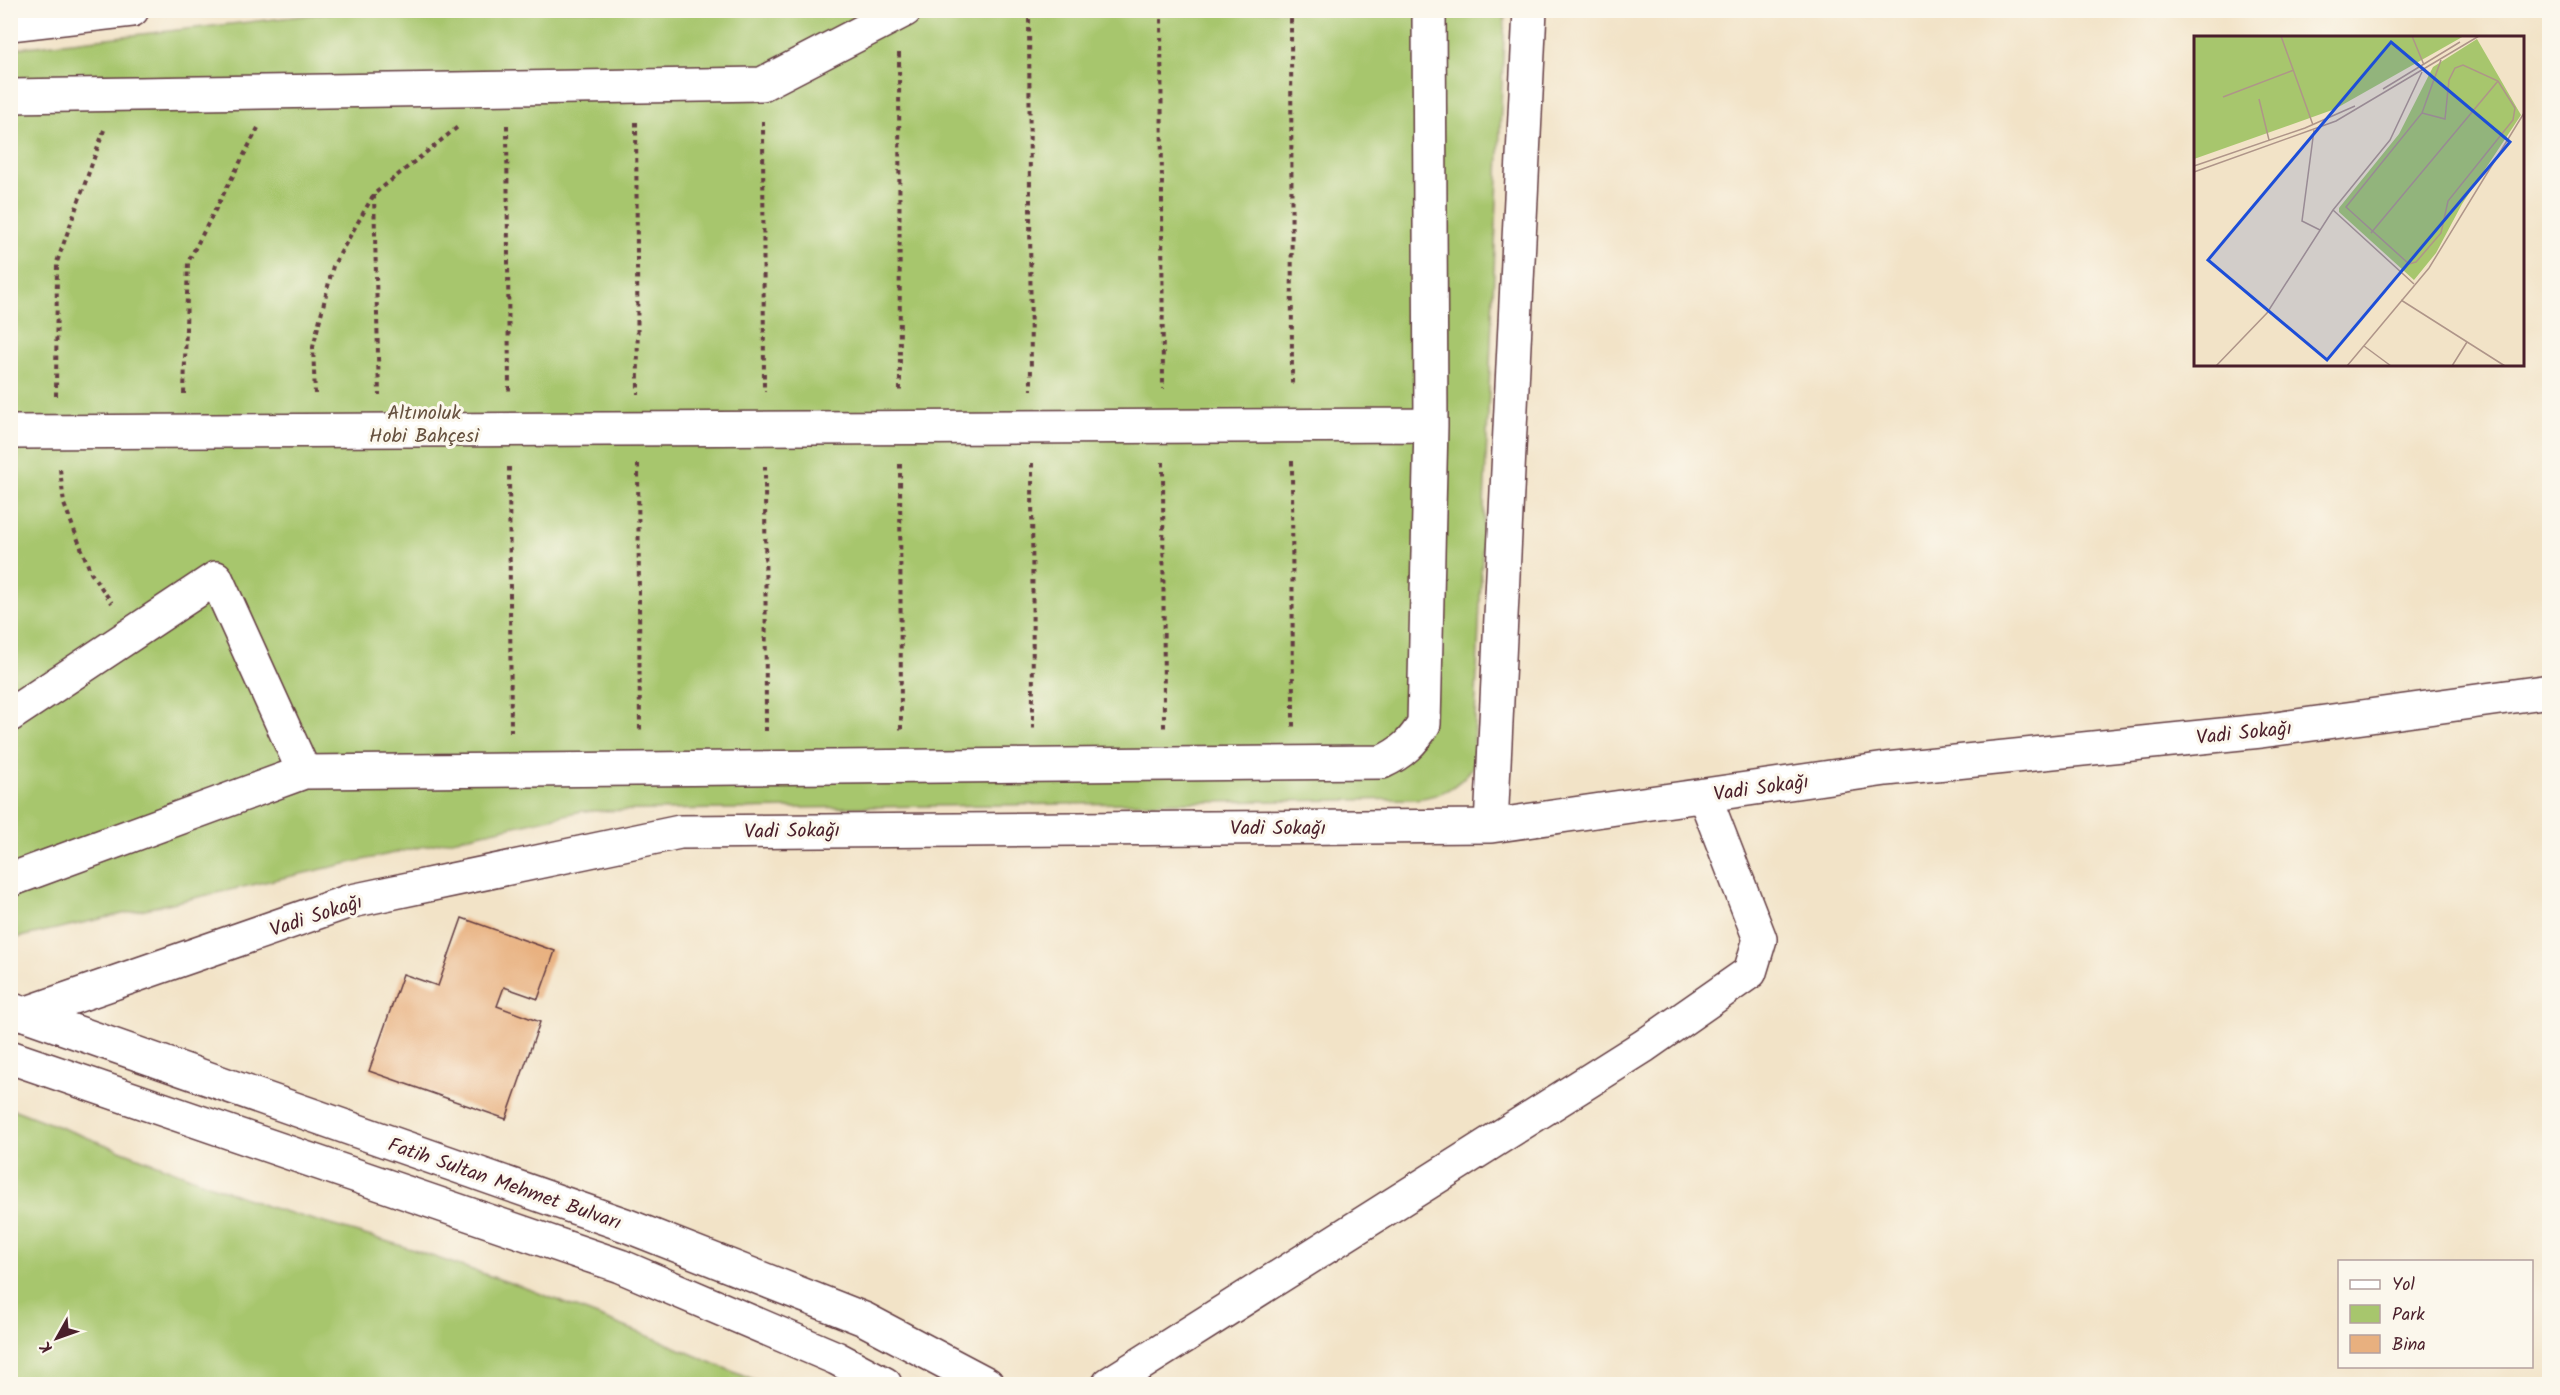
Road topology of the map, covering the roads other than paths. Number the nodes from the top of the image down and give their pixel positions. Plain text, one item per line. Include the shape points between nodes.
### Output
1 (132, 10) edge
2 (905, 10) edge
3 (1429, 10) edge
4 (1530, 10) edge
5 (10, 24) edge
6 (10, 96) edge
7 (1431, 425) junction
8 (10, 432) edge
9 (2550, 692) edge
10 (10, 715) edge
11 (304, 772) junction
12 (1704, 795) junction
13 (1491, 826) junction
14 (10, 880) edge
15 (17, 1011) edge
16 (10, 1057) edge
17 (885, 1384) edge
18 (987, 1384) edge
19 (1109, 1384) edge

1 - 5 street
2 - 6 street via 762,84
3 - 7 street
4 - 13 street
7 - 8 street
7 - 11 street via 1424,724 1414,741 1382,762
9 - 12 street, Vadi Sokağı via 2261,731 1886,769
10 - 11 street via 216,578
11 - 14 street
12 - 13 street, Vadi Sokağı
12 - 19 street via 1760,939 1750,972 1644,1046
13 - 15 street, Vadi Sokağı via 680,832 346,902
15 - 18 street, Fatih Sultan Mehmet Bulvarı via 628,1226 864,1319
16 - 17 street, Fatih Sultan Mehmet Bulvarı via 620,1266 836,1358

